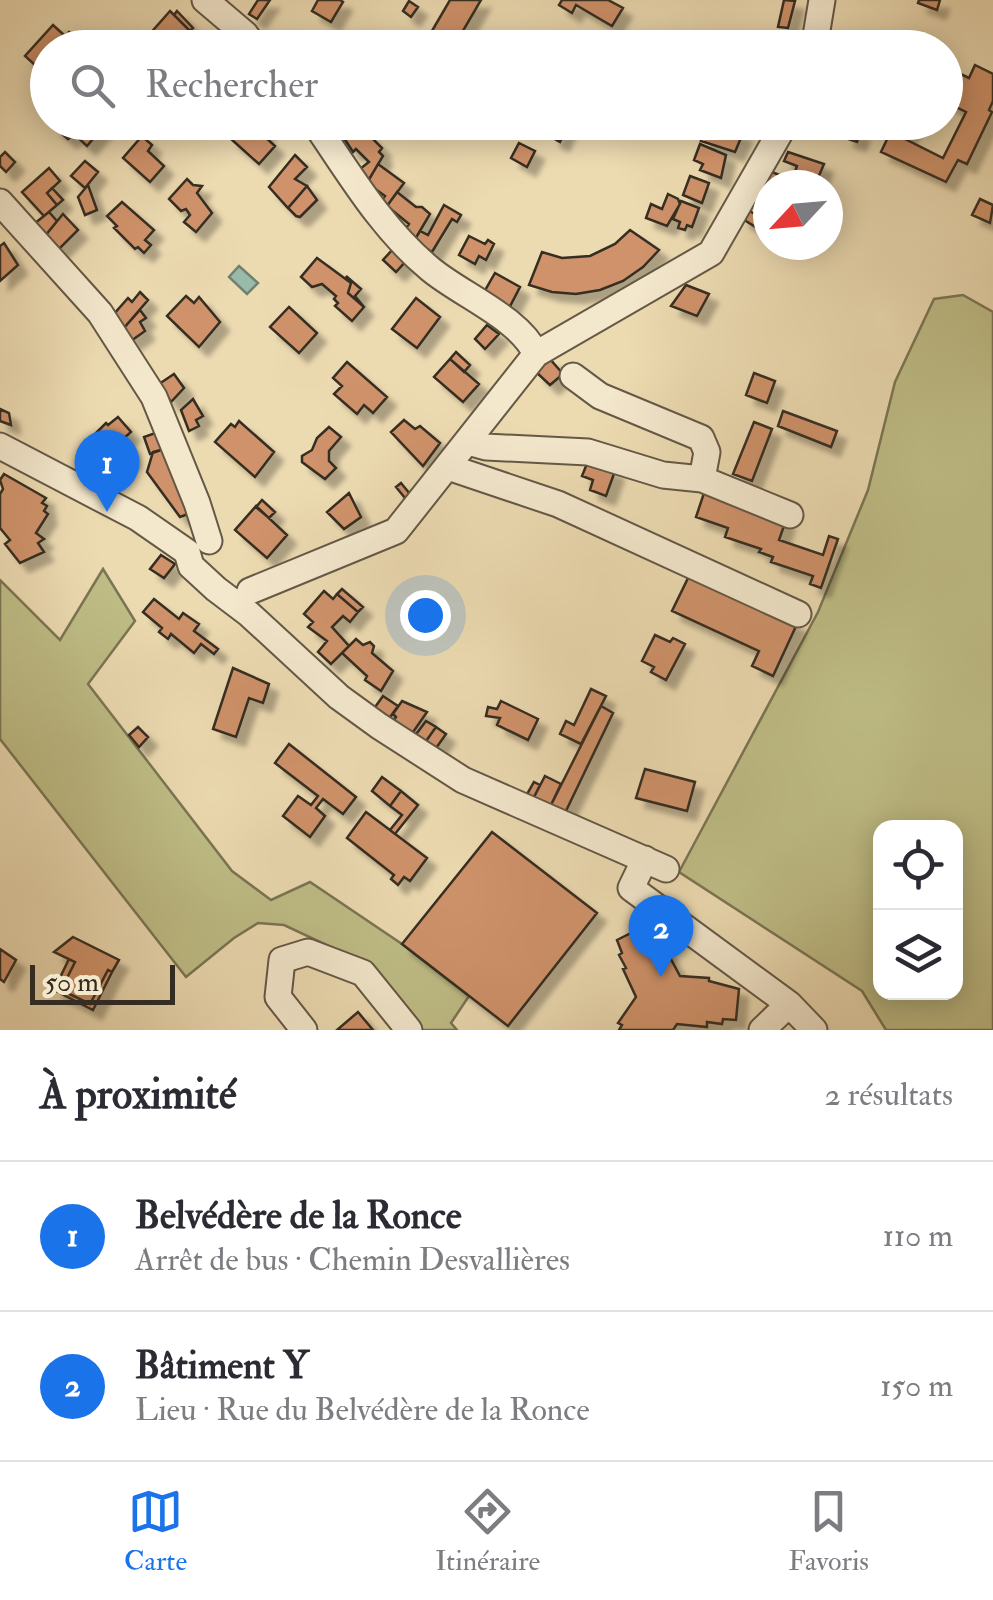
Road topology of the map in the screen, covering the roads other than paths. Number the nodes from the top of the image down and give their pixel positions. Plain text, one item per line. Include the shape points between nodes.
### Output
1 (205, 0) edge
2 (822, 0) edge
3 (240, 30) edge
4 (817, 30) edge
5 (327, 140) edge
6 (776, 140) edge
7 (0, 202) edge
8 (536, 354) junction
9 (572, 376) dead end
10 (468, 442) junction
11 (0, 446) edge
12 (448, 468) junction
13 (702, 479) junction
14 (790, 516) dead end
15 (202, 557) junction
16 (250, 602) junction
17 (798, 614) dead end
18 (661, 867) junction
19 (653, 905) junction
20 (789, 1004) junction
21 (304, 1030) edge
22 (409, 1030) edge
23 (762, 1030) edge
24 (814, 1030) edge

1 - 3 street
2 - 4 street
5 - 8 street via 393,234 430,270 531,343
6 - 8 street via 710,253
7 - 15 street via 100,313 154,397
8 - 10 street
9 - 13 street via 600,396 701,438 707,452
10 - 12 street
10 - 13 street via 588,452 663,476
11 - 15 street
12 - 16 street via 396,531
12 - 17 street via 558,504
13 - 14 street
15 - 16 street
16 - 18 street via 339,697 463,780
18 - 19 street
18 - 19 street via 631,888
19 - 20 street
20 - 23 street
20 - 24 street
21 - 22 street via 278,996 282,960 308,952 363,973

